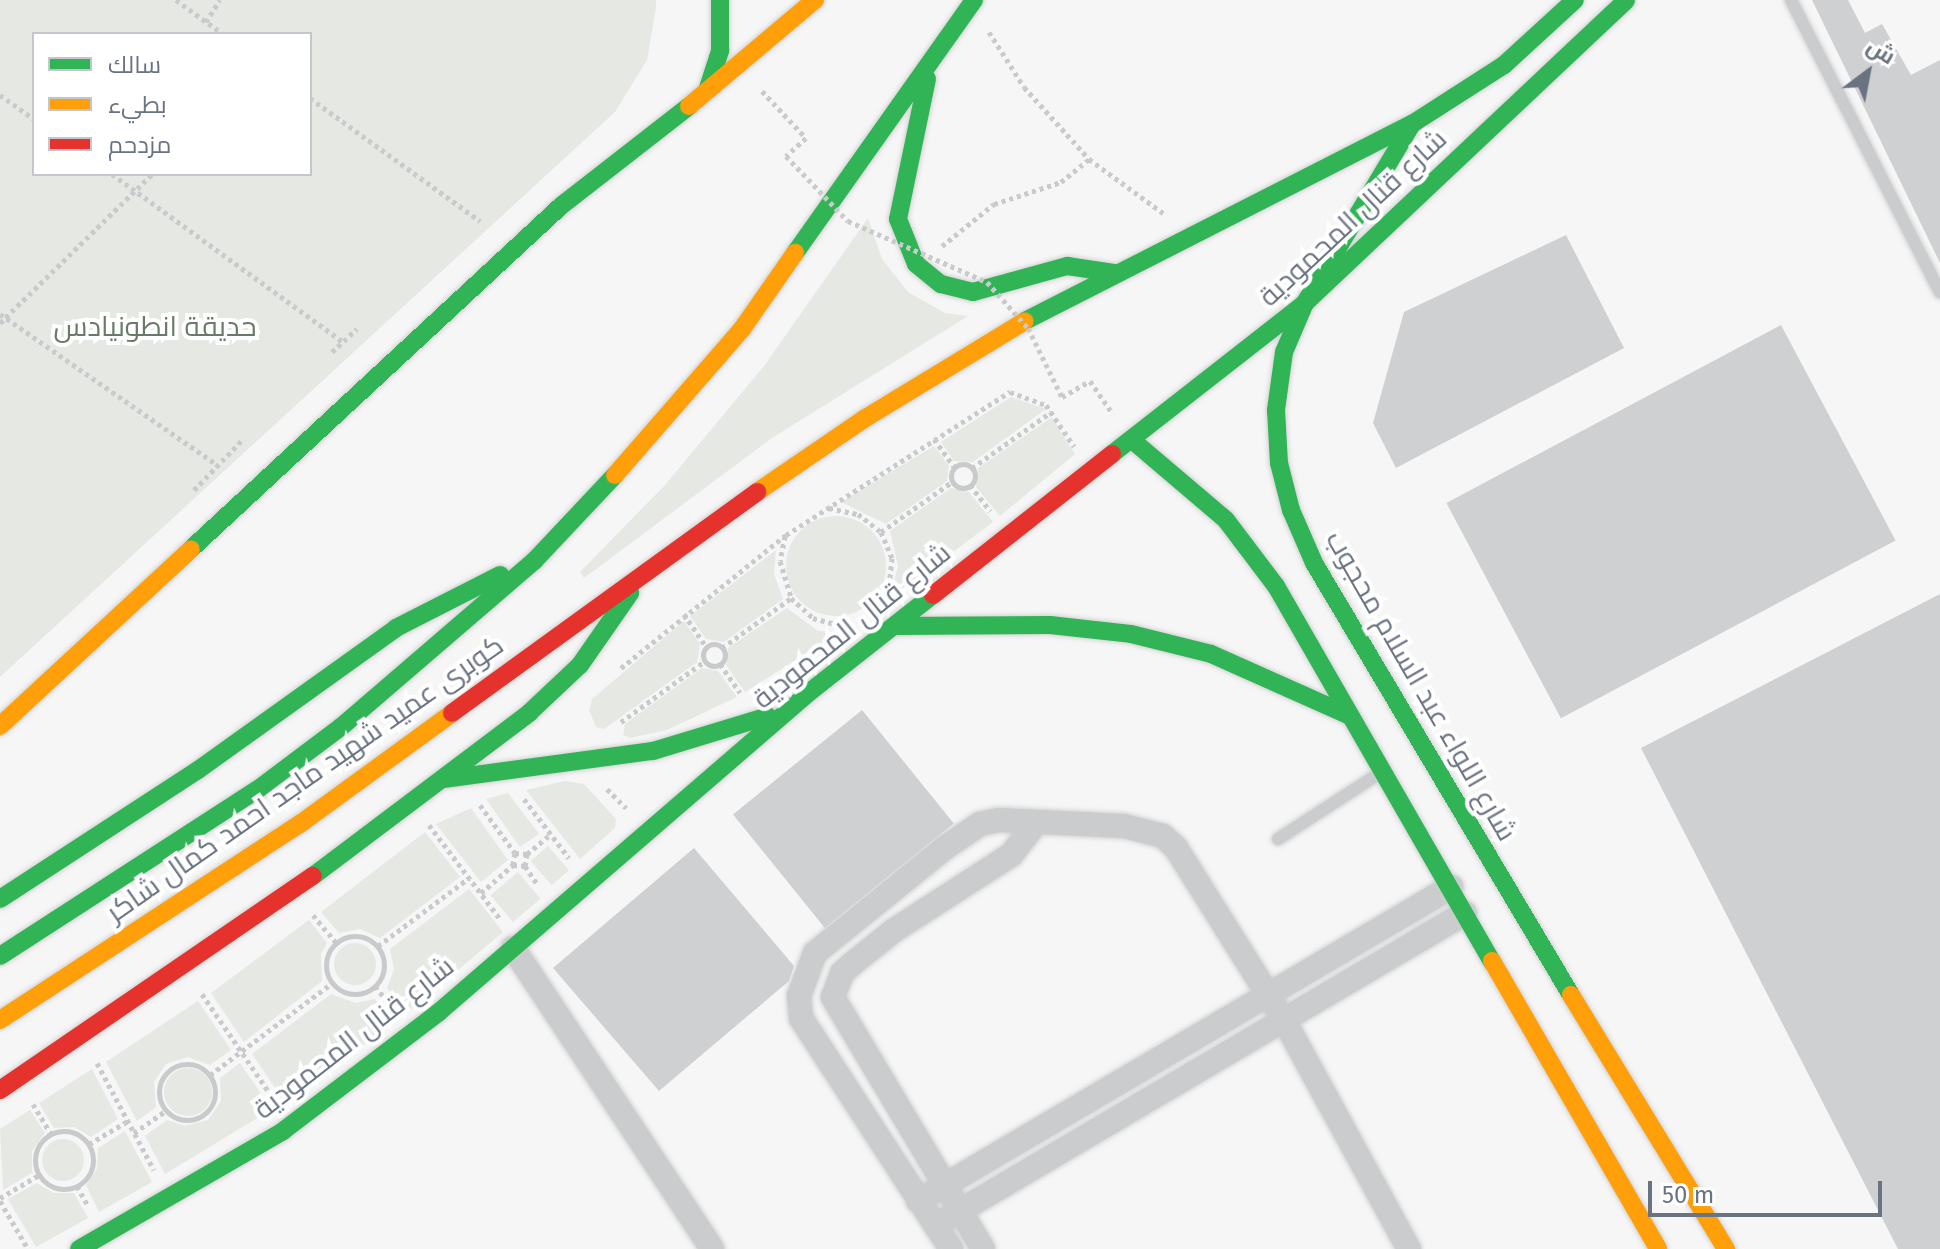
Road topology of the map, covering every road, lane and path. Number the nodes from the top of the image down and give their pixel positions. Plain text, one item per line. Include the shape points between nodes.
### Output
1 (176, 0) edge
2 (220, 0) edge
3 (720, 0) edge
4 (815, 0) edge
5 (1575, 0) edge
6 (1626, 0) edge
7 (1791, 0) edge
8 (973, 2) edge
9 (206, 22) junction
10 (220, 32) edge
11 (931, 59) junction
12 (739, 67) junction
13 (708, 88) junction
14 (0, 95) edge
15 (312, 99) edge
16 (32, 118) edge
17 (1412, 124) junction
18 (1089, 159) junction
19 (115, 176) edge
20 (150, 176) edge
21 (135, 191) junction
22 (480, 221) dead end
23 (1196, 232) junction
24 (930, 256) junction
25 (1115, 273) junction
26 (1940, 292) edge
27 (1305, 303) junction
28 (2, 318) edge
29 (357, 329) dead end
30 (343, 342) junction
31 (332, 352) dead end
32 (1090, 381) dead end
33 (1051, 412) junction
34 (244, 438) dead end
35 (934, 439) junction
36 (1132, 440) junction
37 (1080, 454) dead end
38 (217, 465) junction
39 (954, 467) junction
40 (972, 468) junction
41 (952, 482) junction
42 (970, 485) junction
43 (194, 490) dead end
44 (828, 508) junction
45 (998, 521) dead end
46 (881, 532) junction
47 (786, 535) junction
48 (534, 561) junction
49 (638, 579) junction
50 (791, 598) junction
51 (882, 601) dead end
52 (684, 614) junction
53 (895, 626) junction
54 (850, 627) dead end
55 (706, 647) junction
56 (722, 648) junction
57 (705, 661) junction
58 (720, 664) junction
59 (616, 672) dead end
60 (807, 694) junction
61 (733, 705) dead end
62 (1350, 716) junction
63 (0, 726) edge
64 (610, 731) dead end
65 (1383, 771) junction
66 (440, 779) junction
67 (597, 780) dead end
68 (515, 787) dead end
69 (483, 796) dead end
70 (476, 800) junction
71 (467, 803) dead end
72 (631, 818) dead end
73 (437, 819) dead end
74 (1036, 823) junction
75 (429, 824) junction
76 (417, 833) dead end
77 (551, 834) junction
78 (1278, 839) dead end
79 (515, 853) junction
80 (527, 854) junction
81 (513, 865) junction
82 (525, 866) junction
83 (577, 869) dead end
84 (469, 878) junction
85 (1451, 887) junction
86 (481, 893) junction
87 (547, 896) dead end
88 (0, 899) edge
89 (324, 905) dead end
90 (1465, 913) junction
91 (312, 914) junction
92 (300, 923) dead end
93 (511, 939) junction
94 (336, 942) junction
95 (378, 946) junction
96 (0, 956) edge
97 (332, 983) junction
98 (215, 985) dead end
99 (375, 986) junction
100 (202, 994) junction
101 (1270, 999) junction
102 (189, 1003) dead end
103 (834, 1004) junction
104 (801, 1018) junction
105 (0, 1020) edge
106 (1284, 1020) junction
107 (404, 1021) dead end
108 (241, 1052) junction
109 (110, 1054) dead end
110 (97, 1063) junction
111 (84, 1071) dead end
112 (210, 1075) junction
113 (0, 1090) edge
114 (46, 1096) dead end
115 (33, 1104) junction
116 (280, 1109) dead end
117 (22, 1111) dead end
118 (166, 1111) junction
119 (128, 1121) junction
120 (134, 1133) junction
121 (51, 1134) junction
122 (89, 1144) junction
123 (39, 1175) junction
124 (160, 1182) dead end
125 (77, 1186) junction
126 (944, 1187) junction
127 (0, 1200) edge
128 (918, 1201) junction
129 (959, 1212) junction
130 (95, 1219) dead end
131 (936, 1225) junction
132 (1397, 1245) edge
133 (28, 1249) edge
134 (79, 1249) edge
135 (712, 1249) edge
136 (951, 1249) edge
137 (983, 1249) edge
138 (1658, 1249) edge
139 (1726, 1249) edge

1 - 9 path
2 - 9 path
3 - 13 main road via 720,50
4 - 12 main road
5 - 17 main road, شارع قنال المحمودية via 1504,65
6 - 27 main road, شارع قنال المحمودية
7 - 26 lane
8 - 11 main road
8 - 18 path via 1024,87
9 - 10 path
11 - 25 main road via 898,219 916,264 941,284 973,292 1067,266
11 - 48 main road via 806,245 742,329 676,410
12 - 13 main road
12 - 24 path, bridge via 806,138 786,156 848,221 901,248
13 - 63 main road via 562,205
14 - 16 path
15 - 22 path
17 - 23 main road, شارع قنال المحمودية
17 - 27 main road, شارع اللواء عبد السلام محجوب
18 - 23 path via 1140,199
18 - 24 path via 1061,182 978,214
19 - 21 path
20 - 21 path
21 - 28 path
21 - 30 path
23 - 25 main road, شارع قنال المحمودية
24 - 32 path, bridge via 960,266 1010,302 1062,397
25 - 49 main road, كوبرى عميد شهيد ماجد احمد كمال شاكر via 1043,310 864,419
27 - 36 main road, شارع قنال المحمودية
27 - 139 main road, شارع اللواء عبد السلام محجوب via 1284,352 1276,410 1279,463 1291,510 1314,563 1452,801
28 - 38 path
29 - 30 path
30 - 31 path
33 - 35 path via 1046,405 1010,392
33 - 37 path
33 - 40 path
34 - 38 path
35 - 39 path
35 - 44 path
36 - 53 main road, شارع قنال المحمودية
36 - 62 main road via 1197,491 1252,552
38 - 43 path
39 - 40 path
39 - 41 path
40 - 42 path
41 - 42 path
41 - 46 path
42 - 45 path
44 - 46 path via 858,514
44 - 47 path
46 - 51 path via 892,558
47 - 50 path via 780,561
47 - 52 path
48 - 88 main road via 396,628 198,770
48 - 96 main road, كوبرى عميد شهيد ماجد احمد كمال شاكر via 341,727 269,781
49 - 66 main road via 602,638 556,690
49 - 105 main road, كوبرى عميد شهيد ماجد احمد كمال شاكر via 300,824
50 - 54 path via 813,618
50 - 56 path
52 - 55 path
52 - 59 path
53 - 60 main road, شارع قنال المحمودية
53 - 62 main road via 1050,625 1131,634 1223,658
55 - 56 path
55 - 57 path
56 - 58 path
57 - 58 path
57 - 64 path
58 - 61 path via 745,699
60 - 66 main road via 770,715 693,742
60 - 93 main road, شارع قنال المحمودية
62 - 65 main road
65 - 78 lane
65 - 85 main road
66 - 113 main road via 258,917
67 - 72 path
68 - 77 path
69 - 70 path
70 - 71 path
70 - 79 path
73 - 75 path
74 - 101 street via 1124,826 1163,836 1189,867
74 - 103 street via 1011,855 893,931 852,964 835,985
74 - 104 street via 980,824 899,882 815,953 801,979
75 - 76 path
75 - 84 path
77 - 80 path
77 - 83 path
79 - 80 path
79 - 81 path
80 - 82 path
81 - 82 path
81 - 86 path
82 - 87 path
84 - 86 path
84 - 95 path
85 - 90 main road
85 - 101 street
86 - 93 path
89 - 91 path
90 - 106 street
90 - 138 main road
91 - 92 path
91 - 94 path
93 - 134 main road, شارع قنال المحمودية via 363,1073 283,1131
93 - 135 street
94 - 95 path via 353,935
94 - 97 path via 327,957
95 - 99 path via 384,962
97 - 99 path via 358,994
97 - 108 path
98 - 100 path
99 - 107 path
100 - 102 path
100 - 108 path
101 - 106 street
101 - 126 street
103 - 104 street
103 - 126 street
104 - 128 street
106 - 129 street
106 - 132 street
108 - 112 path
108 - 116 path
109 - 110 path
110 - 111 path
110 - 119 path
112 - 118 path via 216,1093 202,1117 182,1121
112 - 118 path via 193,1064 173,1067 160,1082
114 - 115 path
115 - 117 path
115 - 121 path
118 - 120 path
119 - 120 path
119 - 122 path
120 - 124 path
121 - 122 path via 76,1133
121 - 123 path via 35,1156
122 - 125 path via 93,1163
123 - 125 path via 56,1188
123 - 127 path
125 - 130 path
126 - 128 street
126 - 129 street
127 - 133 path
128 - 131 street
129 - 131 street
129 - 137 street
131 - 136 street

